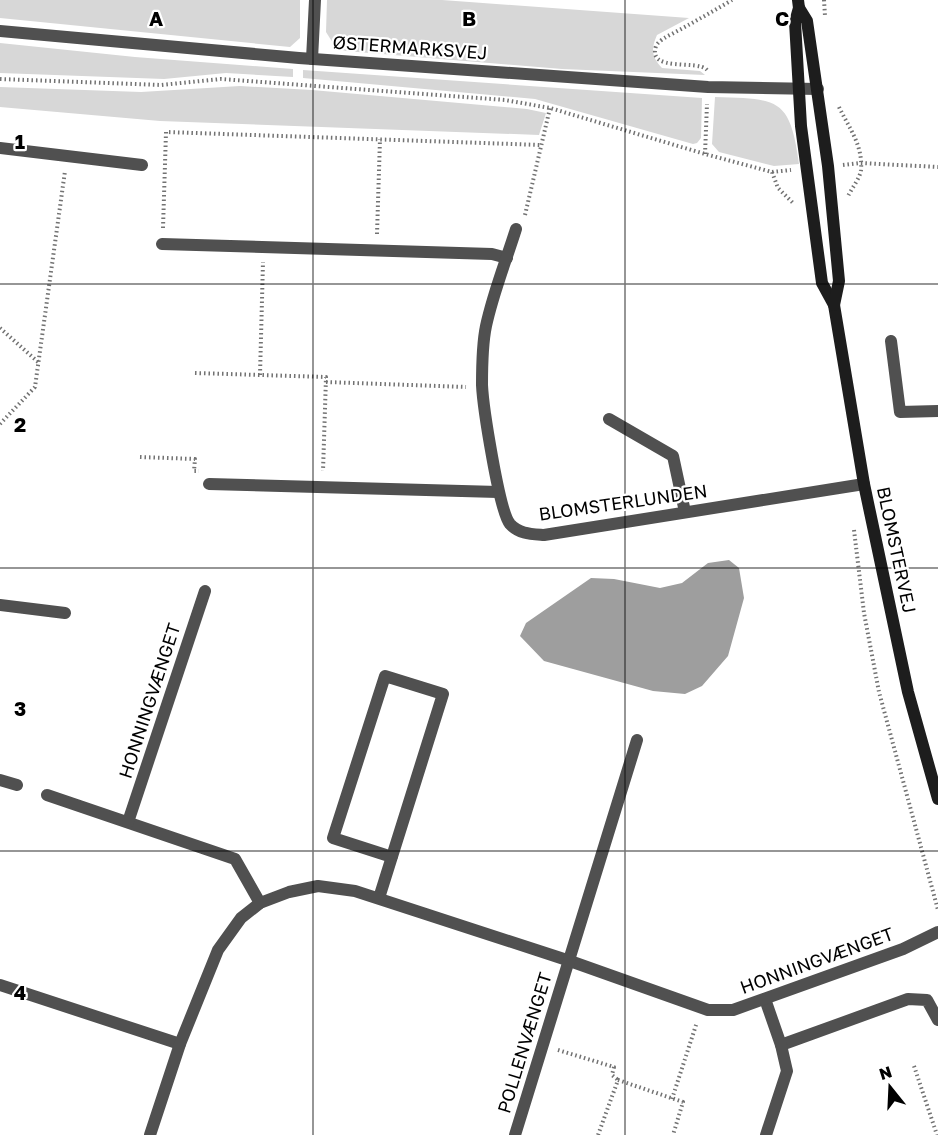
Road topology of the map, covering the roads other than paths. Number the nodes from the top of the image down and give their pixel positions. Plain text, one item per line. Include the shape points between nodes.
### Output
1 (315, 0) edge
2 (799, 4) edge
3 (0, 31) edge
4 (312, 59) junction
5 (798, 89) junction
6 (818, 89) junction
7 (0, 148) edge
8 (142, 165) dead end
9 (516, 230) road end
10 (162, 244) road end
11 (507, 258) junction
12 (834, 305) junction
13 (891, 341) dead end
14 (938, 411) edge
15 (609, 419) dead end
16 (209, 484) road end
17 (864, 484) junction
18 (498, 492) junction
19 (685, 513) junction
20 (206, 591) dead end
21 (0, 605) edge
22 (65, 613) dead end
23 (637, 740) dead end
24 (0, 780) edge
25 (17, 785) dead end
26 (47, 795) dead end
27 (938, 799) edge
28 (128, 822) junction
29 (392, 857) junction
30 (378, 898) junction
31 (260, 903) junction
32 (938, 932) edge
33 (570, 961) junction
34 (0, 985) edge
35 (765, 999) junction
36 (938, 1020) edge
37 (180, 1044) junction
38 (781, 1045) junction
39 (150, 1135) edge
40 (515, 1135) edge
41 (766, 1135) edge

1 - 4 street
2 - 5 street, BLOMSTERVEJ via 795,22
2 - 6 street, BLOMSTERVEJ via 807,21
3 - 4 street, ØSTERMARKSVEJ
4 - 5 street, ØSTERMARKSVEJ via 708,87
5 - 6 street, ØSTERMARKSVEJ
5 - 12 street, BLOMSTERVEJ via 822,283
6 - 12 street, BLOMSTERVEJ via 839,280
7 - 8 street
9 - 11 street, BLOMSTERLUNDEN
10 - 11 street via 492,254
11 - 18 street, BLOMSTERLUNDEN via 486,326 482,357 482,388
12 - 17 street, BLOMSTERVEJ
13 - 14 street via 900,412
15 - 19 street via 673,456
16 - 18 street
17 - 19 street, BLOMSTERLUNDEN
17 - 27 street, BLOMSTERVEJ via 908,692
18 - 19 street, BLOMSTERLUNDEN via 510,524 523,533 544,535
20 - 28 street, HONNINGVÆNGET
21 - 22 street
23 - 33 street
24 - 25 street
26 - 28 street
28 - 31 street via 235,859
29 - 29 street via 333,838 385,676 443,694
29 - 30 street
30 - 31 street, HONNINGVÆNGET via 318,886
30 - 33 street, HONNINGVÆNGET
31 - 37 street, HONNINGVÆNGET via 241,918 218,950
32 - 35 street, HONNINGVÆNGET via 903,949
33 - 35 street, HONNINGVÆNGET via 702,1008 732,1011
33 - 40 street, POLLENVÆNGET
34 - 37 street
35 - 38 street
36 - 38 street via 927,1000 908,999
37 - 39 street, HONNINGVÆNGET
38 - 41 street via 787,1071

